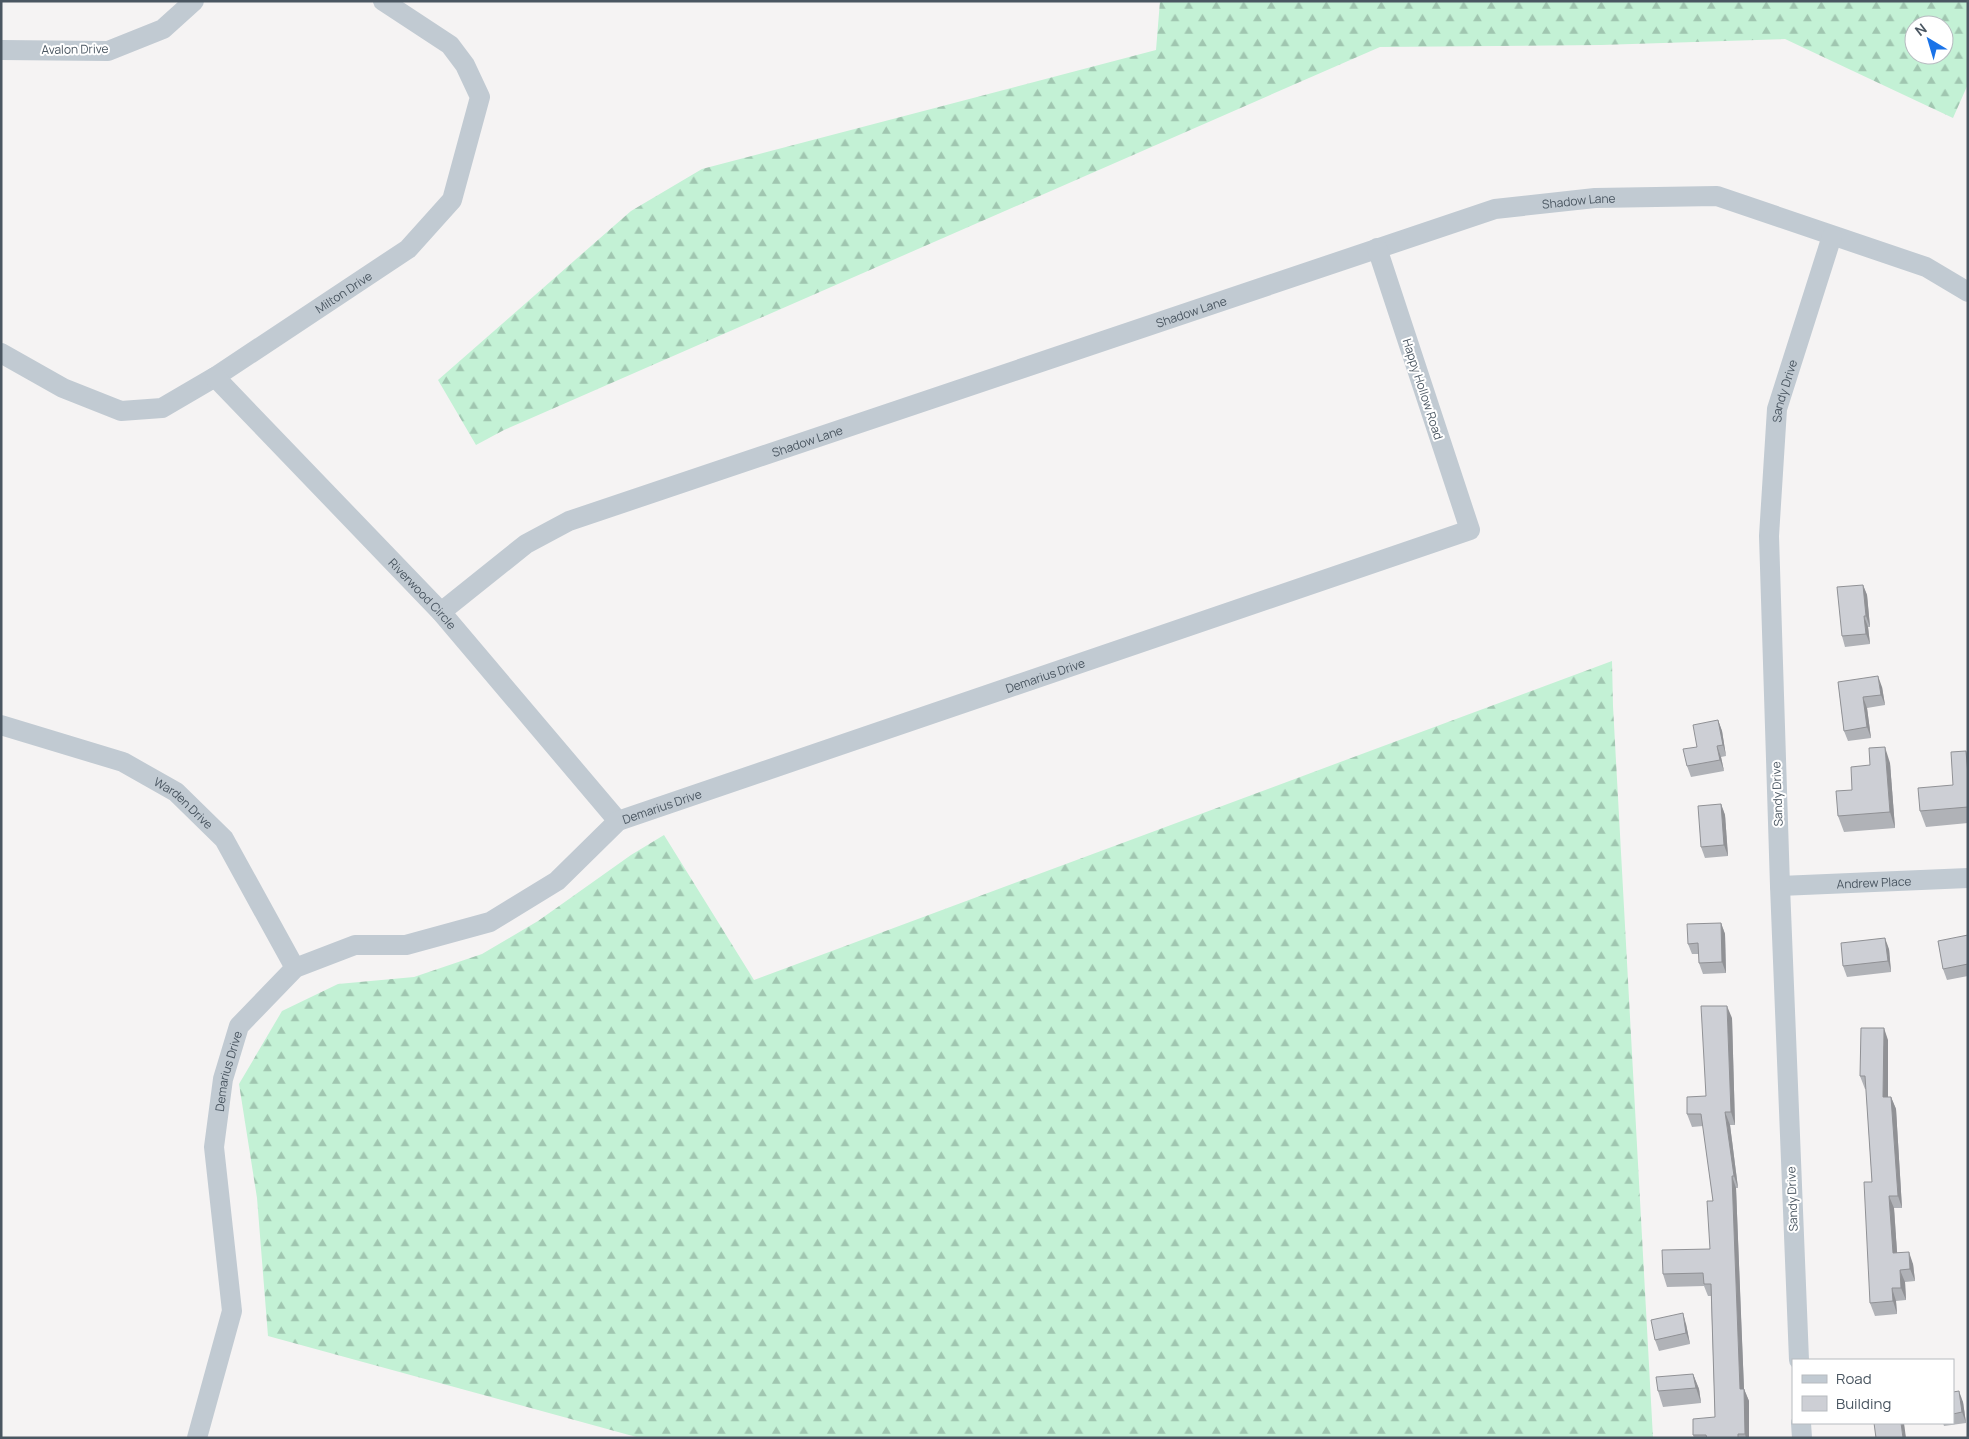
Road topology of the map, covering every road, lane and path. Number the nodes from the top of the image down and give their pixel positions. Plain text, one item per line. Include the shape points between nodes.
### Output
1 (194, 1) edge
2 (383, 1) edge
3 (1, 50) edge
4 (1832, 236) junction
5 (1377, 248) junction
6 (1968, 292) edge
7 (1, 353) edge
8 (215, 377) junction
9 (1470, 530) joint
10 (441, 612) junction
11 (1, 725) edge
12 (618, 821) junction
13 (1968, 878) edge
14 (1780, 886) junction
15 (295, 968) junction
16 (1799, 1359) edge
17 (1801, 1424) edge
18 (197, 1438) edge
19 (1802, 1438) edge

1 - 3 street, Avalon Drive via 163,29 108,51
2 - 8 street, Milton Drive via 450,45 465,65 480,97 452,200 408,249
4 - 5 street, Shadow Lane via 1717,196 1604,198 1495,208
4 - 6 street, Shadow Lane via 1926,267
4 - 14 street, Sandy Drive via 1777,410 1769,536
5 - 9 street, Happy Hollow Road
5 - 10 street, Shadow Lane via 569,521 526,544
7 - 8 street, Milton Drive via 63,388 121,411 162,408
8 - 10 street, Riverwood Circle
9 - 12 street, Demarius Drive
10 - 12 street, Riverwood Circle
11 - 15 street, Warden Drive via 123,762 176,792 224,838
12 - 15 street, Demarius Drive via 557,881 490,922 406,945 355,945
13 - 14 street, Andrew Place
14 - 16 street, Sandy Drive
15 - 18 street, Demarius Drive via 239,1026 223,1080 214,1147 232,1311
17 - 19 street

